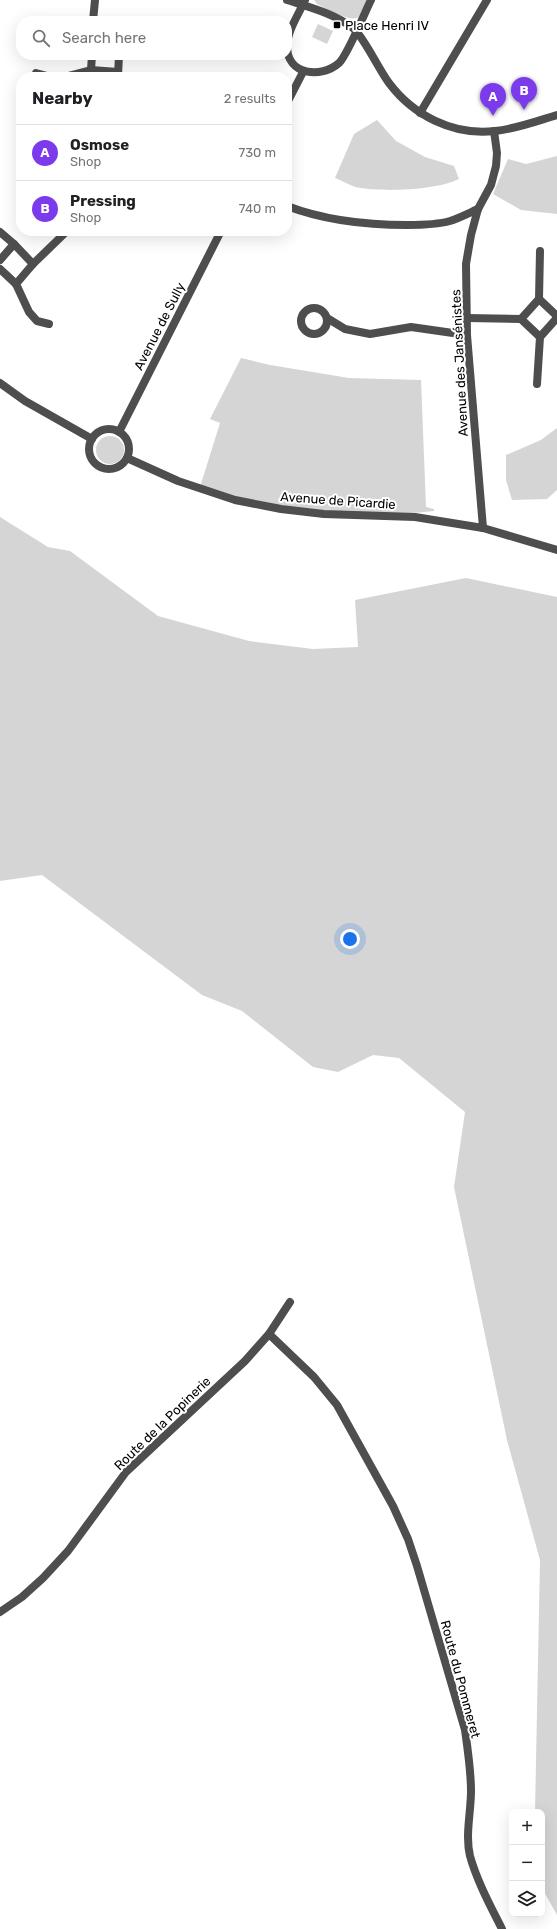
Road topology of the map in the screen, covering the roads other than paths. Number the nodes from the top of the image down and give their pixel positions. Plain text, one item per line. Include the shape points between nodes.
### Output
1 (95, 0) edge
2 (287, 0) edge
3 (371, 0) edge
4 (485, 0) edge
5 (304, 2) edge
6 (93, 16) edge
7 (292, 28) edge
8 (356, 31) junction
9 (92, 60) edge
10 (119, 60) edge
11 (291, 60) edge
12 (91, 70) junction
13 (83, 72) edge
14 (102, 72) edge
15 (118, 72) edge
16 (303, 72) junction
17 (292, 93) edge
18 (420, 113) junction
19 (557, 115) edge
20 (494, 131) junction
21 (292, 207) edge
22 (478, 209) junction
23 (0, 232) edge
24 (62, 236) edge
25 (218, 236) edge
26 (14, 244) junction
27 (540, 251) dead end
28 (0, 260) edge
29 (33, 264) junction
30 (0, 269) edge
31 (16, 284) junction
32 (539, 299) junction
33 (327, 318) dead end
34 (466, 318) junction
35 (557, 318) edge
36 (521, 319) junction
37 (49, 324) dead end
38 (467, 335) junction
39 (540, 337) junction
40 (0, 383) edge
41 (537, 384) dead end
42 (119, 432) junction
43 (92, 439) junction
44 (127, 458) junction
45 (482, 528) junction
46 (557, 550) edge
47 (290, 1302) dead end
48 (269, 1334) junction
49 (0, 1612) edge
50 (502, 1929) edge

1 - 6 street
2 - 5 street
3 - 8 street
4 - 18 street
5 - 7 street
5 - 8 street
8 - 16 street via 340,62 328,71
8 - 18 street via 388,82 400,97
9 - 12 street
10 - 15 street
11 - 16 street
12 - 13 street
12 - 14 street
16 - 17 street
18 - 20 street via 448,126
19 - 20 street
20 - 22 street, Avenue des Jansénistes via 496,166 491,186
21 - 22 street via 328,218 386,225 435,224 450,221
22 - 34 street, Avenue des Jansénistes via 466,264
23 - 26 street
24 - 29 street
25 - 42 street, Avenue de Sully
26 - 28 street
26 - 29 street
27 - 32 street
29 - 31 street
30 - 31 street
31 - 37 street via 29,312 37,321
32 - 35 street
32 - 36 street
33 - 38 street via 345,329 370,334 411,327
34 - 36 street
34 - 38 street, Avenue des Jansénistes
35 - 39 street
36 - 39 street
38 - 45 street, Avenue des Jansénistes
39 - 41 street
40 - 43 street via 25,401
42 - 43 street via 107,430 96,434
42 - 44 street via 129,446
43 - 44 street via 90,456 102,468 119,466
44 - 45 street, Avenue de Picardie via 178,481 235,500 324,514 415,517
45 - 46 street, Avenue de Picardie
47 - 48 street, Route de la Popinerie
48 - 49 street, Route de la Popinerie via 245,1361 126,1472 68,1551 43,1578
48 - 50 street, Route du Pommeret via 314,1377 337,1405 408,1538 465,1730 470,1761 470,1854 479,1882

